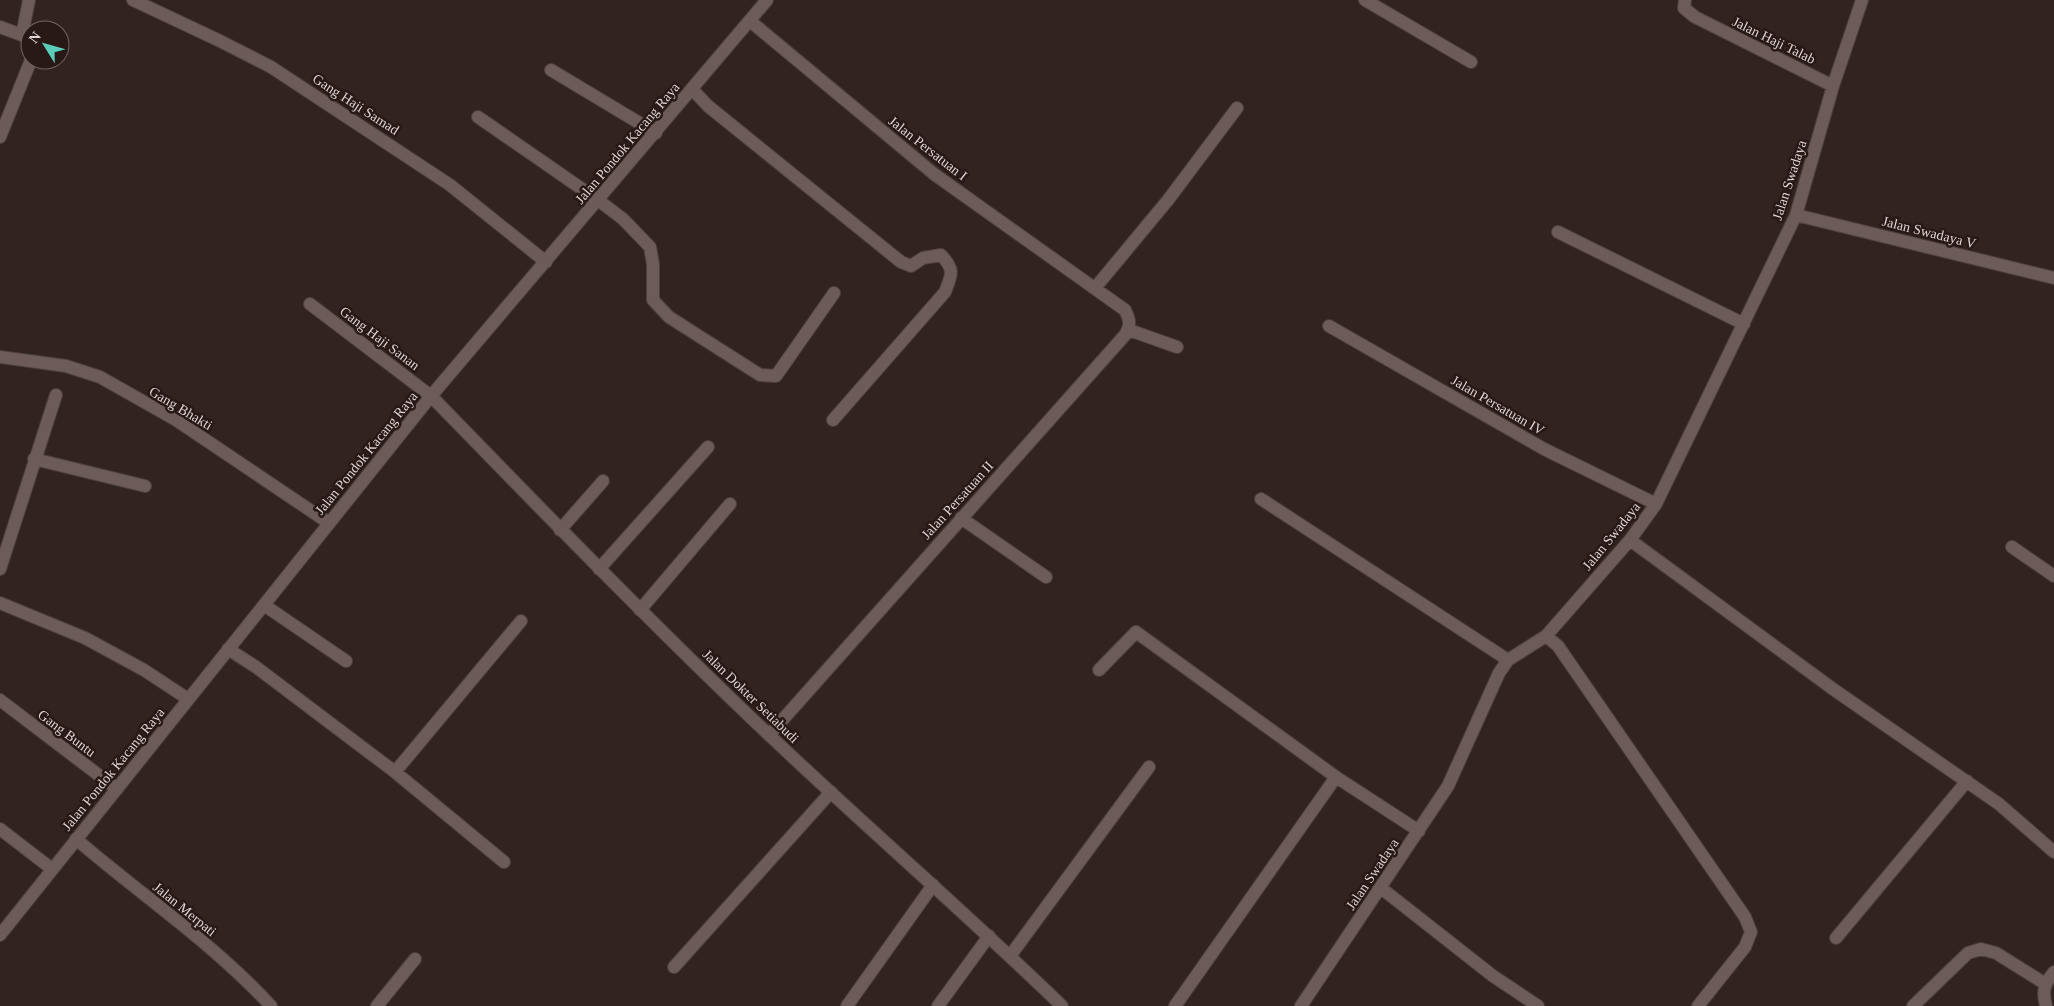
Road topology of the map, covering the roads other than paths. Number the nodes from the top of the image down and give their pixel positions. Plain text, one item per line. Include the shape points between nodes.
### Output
1 (29, 0) edge
2 (133, 0) edge
3 (767, 0) edge
4 (1365, 0) edge
5 (1685, 0) edge
6 (1862, 0) edge
7 (27, 20) edge
8 (750, 21) junction
9 (0, 27) edge
10 (20, 34) edge
11 (1470, 62) dead end
12 (27, 70) edge
13 (552, 70) dead end
14 (1833, 86) junction
15 (692, 89) junction
16 (1238, 108) dead end
17 (478, 118) dead end
18 (656, 133) junction
19 (0, 137) edge
20 (598, 200) junction
21 (1796, 215) junction
22 (1558, 232) dead end
23 (546, 262) junction
24 (2054, 278) edge
25 (1095, 288) junction
26 (834, 293) dead end
27 (310, 304) dead end
28 (1744, 324) junction
29 (1329, 326) dead end
30 (1129, 330) junction
31 (1177, 347) dead end
32 (0, 357) edge
33 (56, 395) dead end
34 (431, 396) junction
35 (833, 420) dead end
36 (708, 447) dead end
37 (34, 459) junction
38 (603, 481) dead end
39 (145, 486) dead end
40 (1261, 499) dead end
41 (730, 504) dead end
42 (1656, 504) junction
43 (961, 518) junction
44 (329, 524) junction
45 (560, 530) junction
46 (1630, 540) junction
47 (2012, 547) dead end
48 (0, 569) edge
49 (599, 569) junction
50 (2054, 576) edge
51 (1046, 577) dead end
52 (0, 603) edge
53 (264, 605) junction
54 (640, 610) junction
55 (521, 621) dead end
56 (1546, 636) junction
57 (228, 650) junction
58 (346, 660) dead end
59 (1508, 660) junction
60 (1099, 670) dead end
61 (188, 699) junction
62 (0, 700) edge
63 (768, 734) junction
64 (1149, 767) dead end
65 (395, 772) junction
66 (1336, 777) junction
67 (1967, 781) junction
68 (117, 789) junction
69 (831, 792) junction
70 (0, 829) edge
71 (1419, 831) junction
72 (76, 839) junction
73 (2054, 852) edge
74 (504, 862) dead end
75 (52, 869) junction
76 (933, 885) junction
77 (1381, 888) junction
78 (0, 935) edge
79 (989, 936) junction
80 (1836, 938) dead end
81 (1010, 956) junction
82 (415, 959) dead end
83 (674, 967) dead end
84 (2054, 972) edge
85 (2044, 983) junction
86 (271, 1006) edge
87 (377, 1006) edge
88 (847, 1006) edge
89 (938, 1006) edge
90 (1062, 1006) edge
91 (1175, 1006) edge
92 (1301, 1006) edge
93 (1538, 1006) edge
94 (1698, 1006) edge
95 (1913, 1006) edge
96 (2046, 1006) edge

1 - 7 street
2 - 23 street, Gang Haji Samad via 271,67 450,185
3 - 8 street, Jalan Pondok Kacang Raya
4 - 11 street
5 - 14 street, Jalan Haji Talab via 1684,8 1695,18
6 - 14 street, Jalan Swadaya
8 - 15 street, Jalan Pondok Kacang Raya
8 - 25 street, Jalan Persatuan I via 934,174
9 - 10 street
12 - 19 street
13 - 18 street
14 - 21 street, Jalan Swadaya
15 - 18 street, Jalan Pondok Kacang Raya
15 - 35 street via 708,106 901,262 911,266 923,258 942,255 950,264 952,275 945,292
16 - 25 street
17 - 20 street
18 - 20 street, Jalan Pondok Kacang Raya
20 - 23 street, Jalan Pondok Kacang Raya
20 - 26 street via 623,219 650,248 653,300 669,317 760,375 776,376
21 - 24 street, Jalan Swadaya V
21 - 28 street, Jalan Swadaya
22 - 28 street
23 - 34 street, Jalan Pondok Kacang Raya
25 - 30 street via 1125,310 1130,321
27 - 34 street, Gang Haji Sanan
28 - 42 street, Jalan Swadaya
29 - 42 street, Jalan Persatuan IV via 1544,449
30 - 31 street
30 - 43 street, Jalan Persatuan II
32 - 44 street, Gang Bhakti via 66,366 100,377 176,420
33 - 37 street
34 - 44 street, Jalan Pondok Kacang Raya
34 - 45 street, Jalan Dokter Setiabudi
36 - 49 street
37 - 39 street
37 - 48 street
38 - 45 street
40 - 59 street
41 - 54 street
42 - 46 street, Jalan Swadaya
43 - 51 street
43 - 63 street, Jalan Persatuan II
44 - 53 street, Jalan Pondok Kacang Raya
45 - 49 street, Jalan Dokter Setiabudi
46 - 56 street, Jalan Swadaya
46 - 67 street via 1833,689
47 - 50 street
49 - 54 street, Jalan Dokter Setiabudi
52 - 61 street via 85,638 144,670
53 - 57 street, Jalan Pondok Kacang Raya
53 - 58 street
54 - 63 street, Jalan Dokter Setiabudi
55 - 65 street
56 - 59 street, Jalan Swadaya
56 - 94 street via 1558,646 1745,917 1751,932 1745,947
57 - 61 street, Jalan Pondok Kacang Raya
57 - 65 street via 256,667
59 - 71 street, Jalan Swadaya via 1499,673 1448,786
60 - 66 street via 1136,632
61 - 68 street, Jalan Pondok Kacang Raya
62 - 68 street, Gang Buntu
63 - 69 street, Jalan Dokter Setiabudi
64 - 81 street
65 - 74 street
66 - 71 street
66 - 91 street
67 - 73 street
67 - 80 street
68 - 72 street, Jalan Pondok Kacang Raya
69 - 76 street, Jalan Dokter Setiabudi
69 - 83 street
70 - 75 street
71 - 77 street, Jalan Swadaya
72 - 75 street, Jalan Pondok Kacang Raya
72 - 86 street, Jalan Merpati via 210,949
75 - 78 street, Jalan Pondok Kacang Raya
76 - 79 street, Jalan Dokter Setiabudi
76 - 88 street
77 - 92 street, Jalan Swadaya
77 - 93 street via 1493,976
79 - 81 street, Jalan Dokter Setiabudi
79 - 89 street
81 - 90 street, Jalan Dokter Setiabudi
82 - 87 street
84 - 85 street
85 - 95 street via 1996,953 1981,949 1968,953
85 - 96 street

